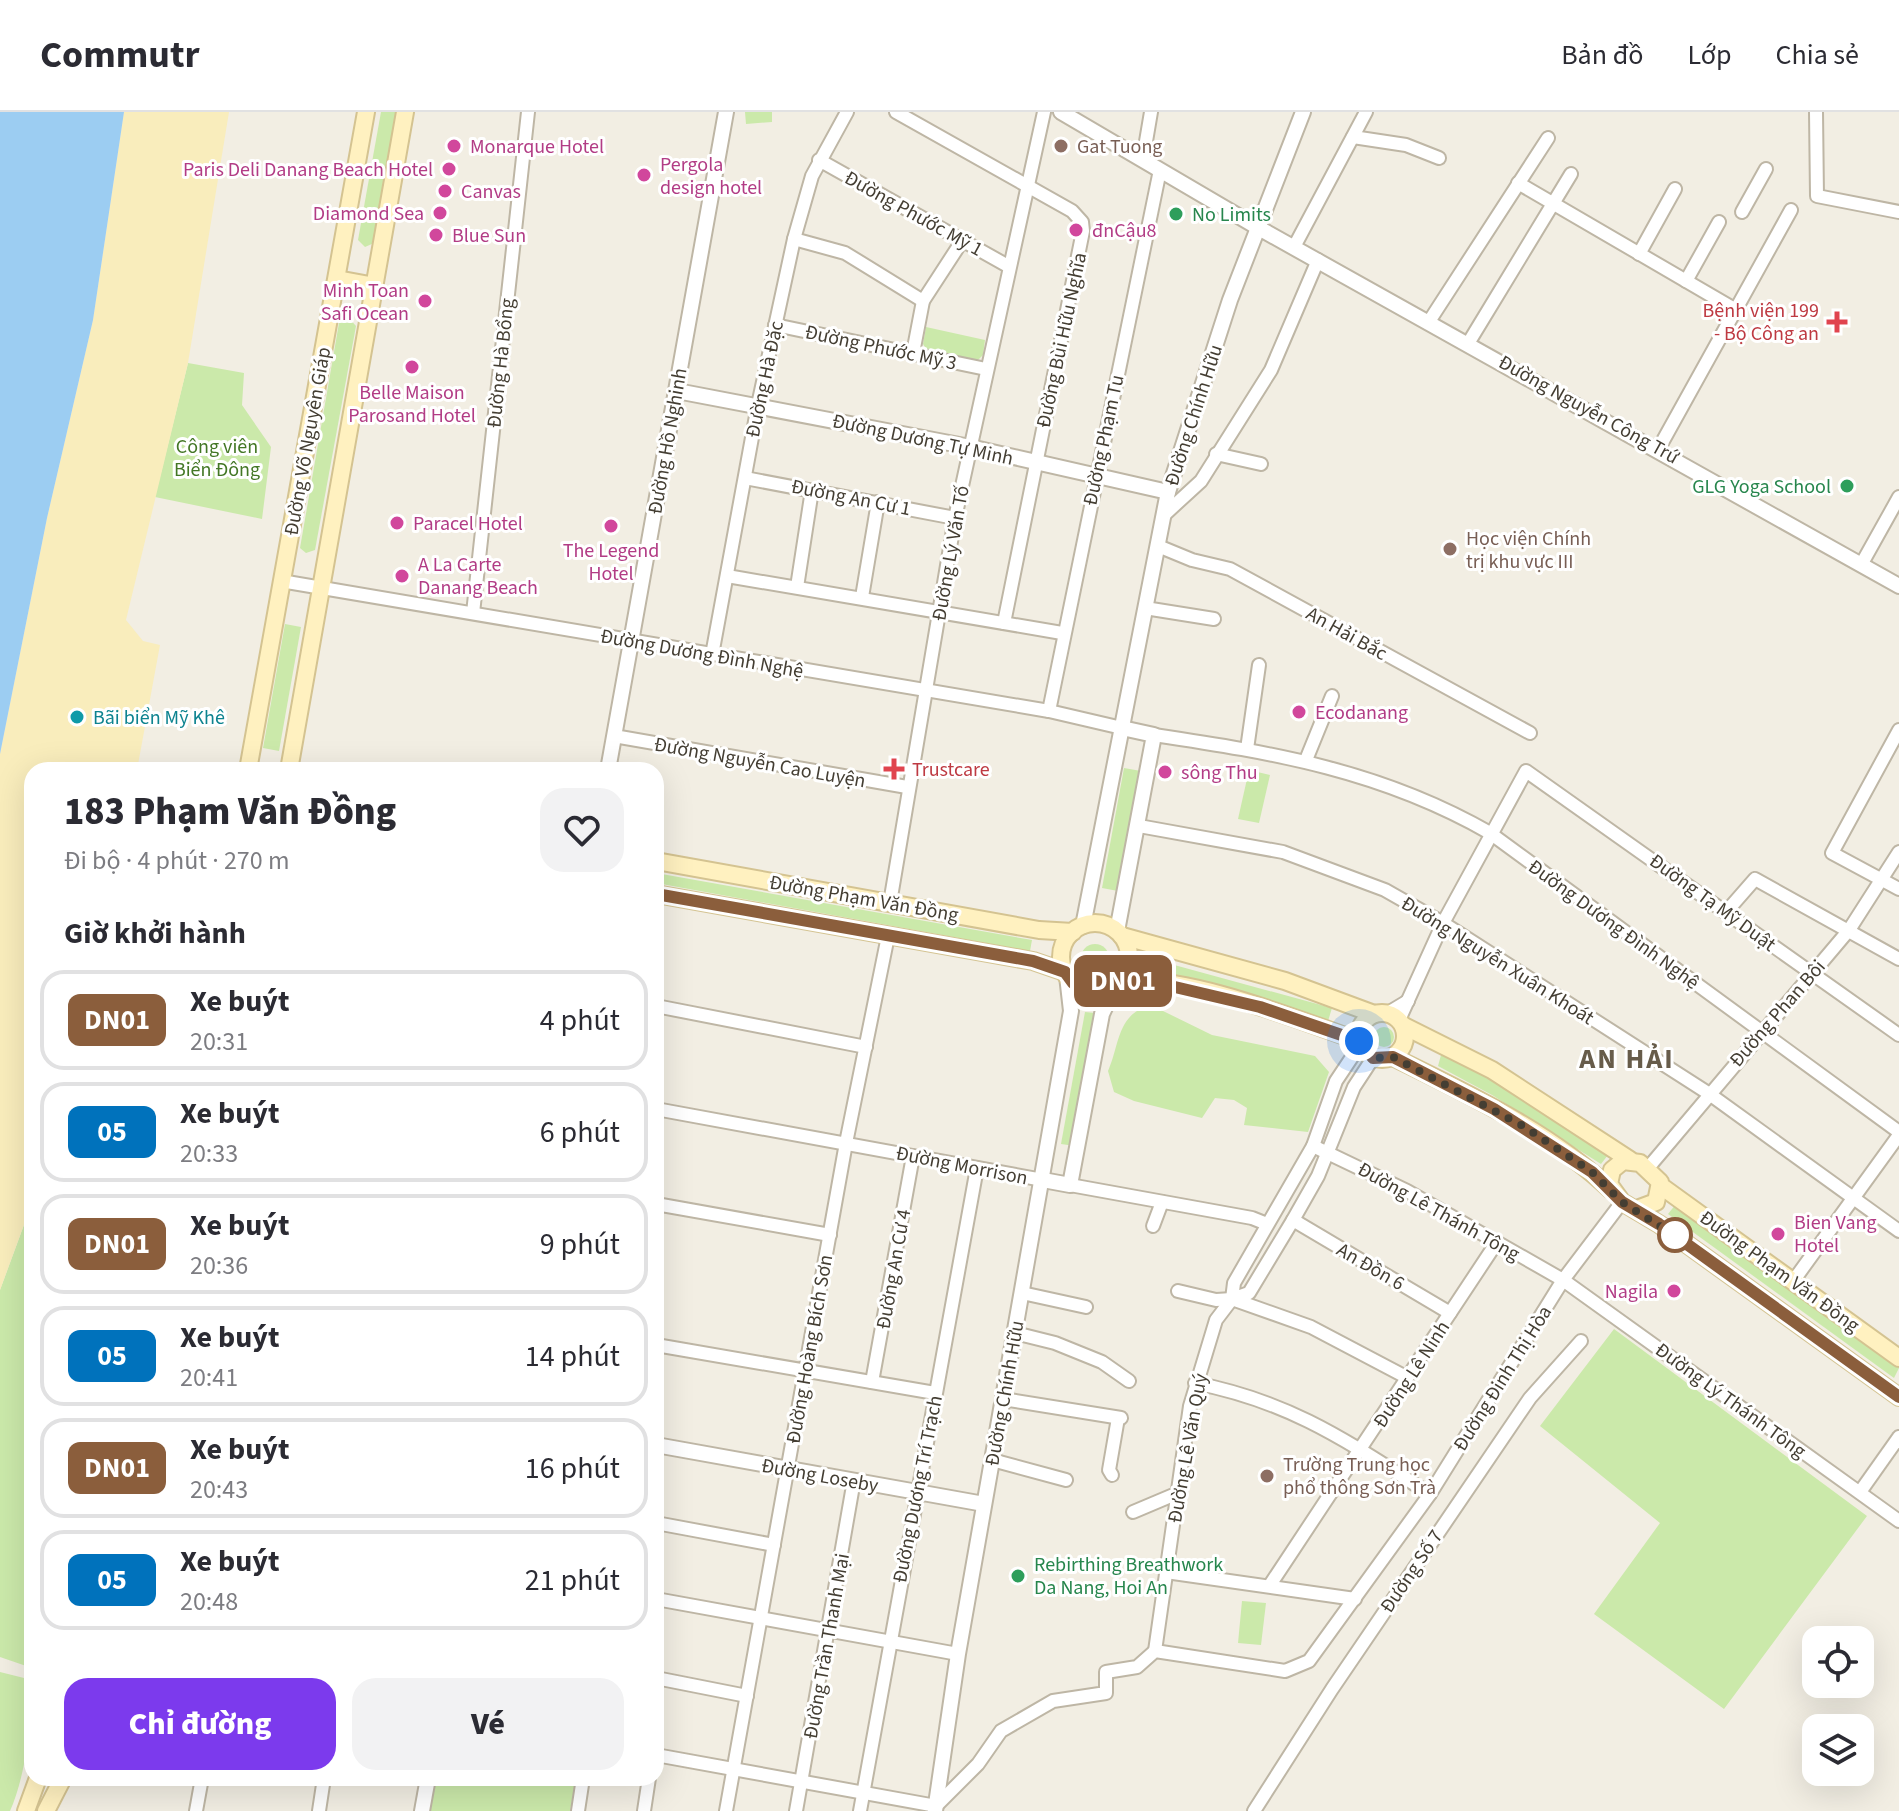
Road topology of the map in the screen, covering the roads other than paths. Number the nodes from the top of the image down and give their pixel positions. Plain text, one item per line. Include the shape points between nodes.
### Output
1 (366, 112) edge
2 (405, 112) edge
3 (528, 112) edge
4 (726, 112) edge
5 (847, 112) edge
6 (896, 112) edge
7 (1044, 112) edge
8 (1061, 112) edge
9 (1151, 112) edge
10 (1303, 112) edge
11 (1366, 112) edge
12 (1816, 112) edge
13 (1353, 137) junction
14 (1548, 138) dead end
15 (1439, 158) dead end
16 (1143, 159) junction
17 (819, 160) junction
18 (1766, 169) dead end
19 (1160, 170) junction
20 (1571, 174) dead end
21 (1518, 183) junction
22 (1026, 187) junction
23 (1675, 189) dead end
24 (1553, 203) junction
25 (1791, 210) dead end
26 (1742, 212) dead end
27 (1899, 212) edge
28 (1719, 222) dead end
29 (1257, 227) junction
30 (794, 239) junction
31 (962, 241) junction
32 (1294, 247) junction
33 (1639, 254) junction
34 (1318, 260) junction
35 (1008, 266) junction
36 (337, 279) junction
37 (1686, 281) junction
38 (375, 286) junction
39 (923, 301) junction
40 (1736, 310) junction
41 (1430, 320) junction
42 (775, 325) junction
43 (1469, 342) junction
44 (913, 353) junction
45 (986, 369) junction
46 (677, 391) junction
47 (758, 405) junction
48 (970, 447) junction
49 (1659, 448) junction
50 (1216, 454) junction
51 (1035, 462) junction
52 (1261, 464) dead end
53 (1096, 476) junction
54 (745, 478) junction
55 (812, 490) junction
56 (1168, 492) junction
57 (1899, 497) edge
58 (878, 502) junction
59 (1164, 515) junction
60 (955, 518) junction
61 (1158, 546) junction
62 (1861, 565) junction
63 (727, 576) junction
64 (281, 581) junction
65 (1899, 586) edge
66 (797, 587) junction
67 (321, 588) junction
68 (862, 597) junction
69 (1145, 608) junction
70 (940, 612) junction
71 (473, 613) junction
72 (1214, 619) dead end
73 (1004, 623) junction
74 (1062, 633) junction
75 (631, 641) junction
76 (712, 655) junction
77 (1259, 665) dead end
78 (925, 693) junction
79 (1332, 696) dead end
80 (1049, 711) junction
81 (1122, 728) junction
82 (1899, 730) edge
83 (1530, 733) dead end
84 (1154, 735) junction
85 (614, 736) junction
86 (1247, 749) junction
87 (1306, 760) junction
88 (249, 762) edge
89 (290, 762) edge
90 (609, 762) edge
91 (907, 787) junction
92 (1139, 826) junction
93 (1490, 833) junction
94 (1899, 852) edge
95 (664, 862) edge
96 (1882, 880) junction
97 (1899, 889) edge
98 (664, 895) edge
99 (890, 903) junction
100 (1727, 911) junction
101 (1443, 923) junction
102 (1078, 929) junction
103 (1849, 930) junction
104 (1119, 933) junction
105 (888, 936) junction
106 (1899, 959) edge
107 (1811, 973) junction
108 (1066, 974) junction
109 (1118, 983) junction
110 (664, 1008) edge
111 (1391, 1018) junction
112 (1761, 1032) junction
113 (1899, 1035) edge
114 (1359, 1043) junction
115 (866, 1047) junction
116 (1393, 1057) junction
117 (1373, 1058) junction
118 (1708, 1093) junction
119 (664, 1110) edge
120 (1899, 1133) edge
121 (846, 1143) junction
122 (1313, 1146) junction
123 (1328, 1151) junction
124 (913, 1156) junction
125 (1630, 1160) junction
126 (977, 1168) junction
127 (1648, 1168) junction
128 (1043, 1180) junction
129 (1070, 1185) junction
130 (1661, 1186) junction
131 (1852, 1197) junction
132 (1624, 1201) junction
133 (1162, 1202) junction
134 (664, 1205) edge
135 (1293, 1220) junction
136 (1267, 1224) junction
137 (1153, 1226) dead end
138 (1899, 1231) edge
139 (830, 1235) junction
140 (1497, 1242) junction
141 (1563, 1280) junction
142 (1794, 1280) junction
143 (1178, 1291) dead end
144 (1022, 1293) junction
145 (1232, 1299) junction
146 (1086, 1307) dead end
147 (1450, 1313) junction
148 (1015, 1333) junction
149 (1581, 1341) dead end
150 (664, 1346) edge
151 (1899, 1358) edge
152 (807, 1369) junction
153 (1406, 1377) junction
154 (1129, 1381) dead end
155 (872, 1382) junction
156 (1195, 1383) junction
157 (935, 1393) junction
158 (1899, 1397) edge
159 (1003, 1399) junction
160 (1899, 1437) edge
161 (664, 1446) edge
162 (1362, 1451) junction
163 (992, 1460) junction
164 (788, 1469) junction
165 (1112, 1475) dead end
166 (854, 1480) junction
167 (1066, 1480) dead end
168 (918, 1492) junction
169 (1860, 1492) junction
170 (1178, 1493) junction
171 (1430, 1494) junction
172 (984, 1504) junction
173 (1133, 1512) dead end
174 (1899, 1521) edge
175 (664, 1524) edge
176 (774, 1545) junction
177 (1166, 1572) junction
178 (1270, 1585) junction
179 (1355, 1599) junction
180 (664, 1600) edge
181 (761, 1617) junction
182 (829, 1629) junction
183 (889, 1641) junction
184 (1155, 1651) junction
185 (958, 1654) junction
186 (664, 1680) edge
187 (747, 1696) junction
188 (664, 1756) edge
189 (734, 1769) junction
190 (801, 1783) junction
191 (35, 1786) edge
192 (59, 1786) edge
193 (201, 1786) edge
194 (321, 1786) edge
195 (427, 1786) edge
196 (582, 1786) edge
197 (648, 1786) edge
198 (863, 1794) junction
199 (935, 1808) edge
200 (26, 1811) edge
201 (46, 1811) edge
202 (196, 1811) edge
203 (319, 1811) edge
204 (422, 1811) edge
205 (578, 1811) edge
206 (644, 1811) edge
207 (726, 1811) edge
208 (796, 1811) edge
209 (860, 1811) edge
210 (1254, 1811) edge

1 - 36 main road, Đường Võ Nguyên Giáp
2 - 38 main road, Đường Võ Nguyên Giáp
3 - 71 street, Đường Hà Bổng
4 - 46 street, Đường Hồ Nghinh
5 - 17 street, Đường Hà Đặc
6 - 22 street, Đường Bùi Hữu Nghĩa
7 - 22 street, Đường Lý Văn Tố
8 - 16 street, Đường Nguyễn Công Trứ
9 - 16 street
10 - 29 street, Đường Chính Hữu
11 - 13 street
12 - 27 street via 1817,196
13 - 15 street via 1406,145
13 - 32 street
14 - 21 street
16 - 19 street, Đường Nguyễn Công Trứ
17 - 30 street, Đường Hà Đặc
17 - 31 street, Đường Phước Mỹ 1
18 - 26 street
19 - 29 street, Đường Nguyễn Công Trứ
19 - 53 street, Đường Phạm Tu
20 - 24 street
21 - 24 street
21 - 41 street
22 - 35 street, Đường Lý Văn Tố
22 - 51 street, Đường Bùi Hữu Nghĩa via 1072,211 1083,231
23 - 33 street
24 - 33 street
24 - 43 street
25 - 40 street
28 - 37 street
29 - 32 street, Đường Nguyễn Công Trứ
29 - 56 street, Đường Chính Hữu
30 - 39 street via 845,253
30 - 42 street, Đường Hà Đặc
31 - 35 street, Đường Phước Mỹ 1
31 - 39 street
32 - 34 street, Đường Nguyễn Công Trứ
33 - 37 street
34 - 41 street, Đường Nguyễn Công Trứ
34 - 50 street via 1271,370
35 - 45 street, Đường Lý Văn Tố
36 - 38 main road
36 - 64 main road, Đường Võ Nguyên Giáp
37 - 40 street
38 - 67 main road, Đường Võ Nguyên Giáp
39 - 44 street
40 - 49 street
41 - 43 street, Đường Nguyễn Công Trứ
42 - 44 street, Đường Phước Mỹ 3
42 - 47 street, Đường Hà Đặc
43 - 49 street, Đường Nguyễn Công Trứ
44 - 45 street, Đường Phước Mỹ 3
45 - 48 street, Đường Lý Văn Tố
46 - 47 street, Đường Dương Tự Minh
46 - 75 street, Đường Hồ Nghinh
47 - 48 street, Đường Dương Tự Minh
47 - 54 street, Đường Hà Đặc
48 - 51 street, Đường Dương Tự Minh
48 - 60 street, Đường Lý Văn Tố
49 - 62 street, Đường Nguyễn Công Trứ
50 - 52 street
50 - 59 street via 1201,481
51 - 53 street, Đường Dương Tự Minh
51 - 73 street, Đường Bùi Hữu Nghĩa
53 - 56 street, Đường Dương Tự Minh
53 - 74 street, Đường Phạm Tu
54 - 55 street, Đường An Cư 1
54 - 63 street, Đường Hà Đặc
55 - 58 street, Đường An Cư 1
55 - 66 street
56 - 59 street, Đường Chính Hữu
57 - 62 street
58 - 60 street, Đường An Cư 1
58 - 68 street
59 - 61 street, Đường Chính Hữu
60 - 70 street, Đường Lý Văn Tố
61 - 69 street, Đường Chính Hữu
61 - 83 street, An Hải Bắc via 1230,569
62 - 65 street, Đường Nguyễn Công Trứ
63 - 66 street
63 - 76 street, Đường Hà Đặc
64 - 67 street, Đường Dương Đình Nghệ
64 - 88 main road, Đường Võ Nguyên Giáp
66 - 68 street
67 - 71 street, Đường Dương Đình Nghệ
67 - 89 main road, Đường Võ Nguyên Giáp
68 - 70 street
69 - 72 street
69 - 81 street, Đường Chính Hữu
70 - 73 street
70 - 78 street, Đường Lý Văn Tố
71 - 75 street, Đường Dương Đình Nghệ
73 - 74 street
74 - 80 street, Đường Phạm Tu
75 - 76 street, Đường Dương Đình Nghệ
75 - 85 street, Đường Hồ Nghinh
76 - 78 street, Đường Dương Đình Nghệ
77 - 86 street
78 - 80 street, Đường Dương Đình Nghệ
78 - 91 street, Đường Lý Văn Tố
79 - 87 street
80 - 81 street, Đường Dương Đình Nghệ
81 - 84 street
81 - 102 street, Đường Chính Hữu
82 - 96 street via 1832,853
84 - 86 street, Đường Dương Đình Nghệ
84 - 92 street
85 - 90 street, Đường Hồ Nghinh
85 - 91 street, Đường Nguyễn Cao Luyện
86 - 87 street, Đường Dương Đình Nghệ
87 - 93 street, Đường Dương Đình Nghệ via 1441,804
91 - 99 street, Đường Lý Văn Tố
92 - 101 street, Đường Nguyễn Xuân Khoát via 1283,852 1385,890
92 - 104 street
93 - 100 street, Đường Tạ Mỹ Duật via 1526,771
93 - 101 street
93 - 112 street, Đường Dương Đình Nghệ
94 - 96 street, Đường Phan Bôi
95 - 99 main road, Đường Phạm Văn Đồng
96 - 97 street
96 - 103 street, Đường Phan Bôi
98 - 105 main road, Đường Phạm Văn Đồng
99 - 102 main road, Đường Phạm Văn Đồng via 1048,931
100 - 103 street via 1755,879
100 - 107 street, Đường Tạ Mỹ Duật
101 - 111 street via 1408,1001
101 - 118 street, Đường Nguyễn Xuân Khoát
102 - 104 main road via 1100,924
102 - 108 main road via 1063,946
103 - 106 street
103 - 107 street, Đường Phan Bôi
104 - 109 main road via 1129,959
104 - 111 main road
105 - 108 main road, Đường Phạm Văn Đồng via 1033,961
105 - 115 street, Đường Hoàng Bích Sơn
107 - 112 street, Đường Phan Bôi
107 - 113 street, Đường Tạ Mỹ Duật
108 - 109 main road via 1090,991
108 - 128 street, Đường Chính Hữu via 1071,1011
109 - 114 main road via 1145,980 1194,990 1294,1017
109 - 129 street via 1102,1014
110 - 115 street
111 - 114 main road via 1361,1024
111 - 116 main road via 1404,1044
111 - 125 main road via 1492,1070
112 - 118 street, Đường Phan Bôi
112 - 120 street, Đường Dương Đình Nghệ
114 - 117 main road
114 - 122 street, Đường Lê Văn Quý via 1336,1081
115 - 121 street, Đường Hoàng Bích Sơn
116 - 117 main road
116 - 132 main road, Đường Phạm Văn Đồng via 1523,1126 1592,1172
117 - 123 street, Đường Lê Văn Quý via 1354,1087
118 - 127 street, Đường Phan Bôi
118 - 131 street, Đường Nguyễn Xuân Khoát
119 - 121 street, Đường Morrison
120 - 131 street
121 - 124 street, Đường Morrison
121 - 139 street, Đường Hoàng Bích Sơn
122 - 123 street, Đường Lê Thánh Tông
122 - 136 street, Đường Lê Văn Quý
123 - 135 street, Đường Lê Văn Quý
123 - 140 street, Đường Lê Thánh Tông
124 - 126 street, Đường Morrison
124 - 155 street, Đường An Cư 4
125 - 127 main road
125 - 132 main road via 1612,1170
126 - 128 street, Đường Morrison
126 - 157 street, Đường Dương Trí Trạch
127 - 130 main road, Đường Phạm Văn Đồng
128 - 129 street, Đường Morrison
128 - 144 street, Đường Chính Hữu
129 - 133 street, Đường Morrison
130 - 132 main road via 1656,1202
130 - 142 main road, Đường Phạm Văn Đồng
131 - 138 street, Đường Nguyễn Xuân Khoát
131 - 142 street
132 - 141 street, Đường Đinh Thị Hòa
132 - 158 main road, Đường Phạm Văn Đồng
133 - 136 street, Đường Morrison
133 - 137 street
134 - 139 street
135 - 145 street, Đường Lê Văn Quý via 1249,1293
135 - 147 street, An Đồn 6
136 - 145 street, Đường Lê Văn Quý via 1234,1283
139 - 152 street, Đường Hoàng Bích Sơn
140 - 141 street, Đường Lê Thánh Tông
140 - 147 street, Đường Lê Ninh
141 - 169 street, Đường Lý Thánh Tông
141 - 171 street, Đường Đinh Thị Hòa
142 - 151 main road, Đường Phạm Văn Đồng
143 - 145 street
144 - 146 street
144 - 148 street, Đường Chính Hữu
145 - 153 street via 1338,1338
145 - 156 street, Đường Lê Văn Quý via 1216,1320
147 - 153 street, Đường Lê Ninh
148 - 154 street via 1102,1362
148 - 159 street, Đường Chính Hữu
149 - 210 street, Đường Số 7 via 1530,1398
150 - 152 street
152 - 155 street
152 - 164 street, Đường Hoàng Bích Sơn
153 - 162 street, Đường Lê Ninh
155 - 157 street
156 - 162 street via 1282,1407
156 - 170 street, Đường Lê Văn Quý
157 - 168 street, Đường Dương Trí Trạch
159 - 163 street, Đường Chính Hữu
159 - 165 street via 1119,1418
160 - 169 street
161 - 164 street, Đường Loseby
162 - 171 street
162 - 178 street, Đường Lê Ninh
163 - 167 street
163 - 172 street, Đường Chính Hữu
164 - 166 street, Đường Loseby
164 - 176 street, Đường Hoàng Bích Sơn
166 - 168 street, Đường Loseby
166 - 182 street, Đường Trần Thanh Mại
168 - 172 street, Đường Loseby
168 - 183 street, Đường Dương Trí Trạch
169 - 174 street, Đường Lý Thánh Tông
170 - 173 street
170 - 177 street, Đường Lê Văn Quý
171 - 179 street, Đường Đinh Thị Hòa
172 - 185 street, Đường Chính Hữu
175 - 176 street
176 - 181 street, Đường Hoàng Bích Sơn
177 - 178 street
177 - 184 street, Đường Lê Văn Quý
178 - 179 street
179 - 184 street, Đường Đinh Thị Hòa via 1309,1661 1285,1671
180 - 181 street
181 - 182 street
181 - 187 street, Đường Hoàng Bích Sơn
182 - 183 street
182 - 190 street, Đường Trần Thanh Mại
183 - 185 street
183 - 198 street, Đường Dương Trí Trạch
184 - 199 street via 1137,1667 1106,1672 1106,1693 1053,1701 1001,1731 978,1764
185 - 199 street, Đường Chính Hữu
186 - 187 street
187 - 189 street, Đường Hoàng Bích Sơn
188 - 189 street
189 - 190 street
189 - 207 street, Đường Hoàng Bích Sơn
190 - 198 street
190 - 208 street, Đường Trần Thanh Mại
191 - 200 main road
192 - 201 main road
193 - 202 street
194 - 203 street
195 - 204 street
196 - 205 street
197 - 206 street
198 - 199 street
198 - 209 street, Đường Dương Trí Trạch

